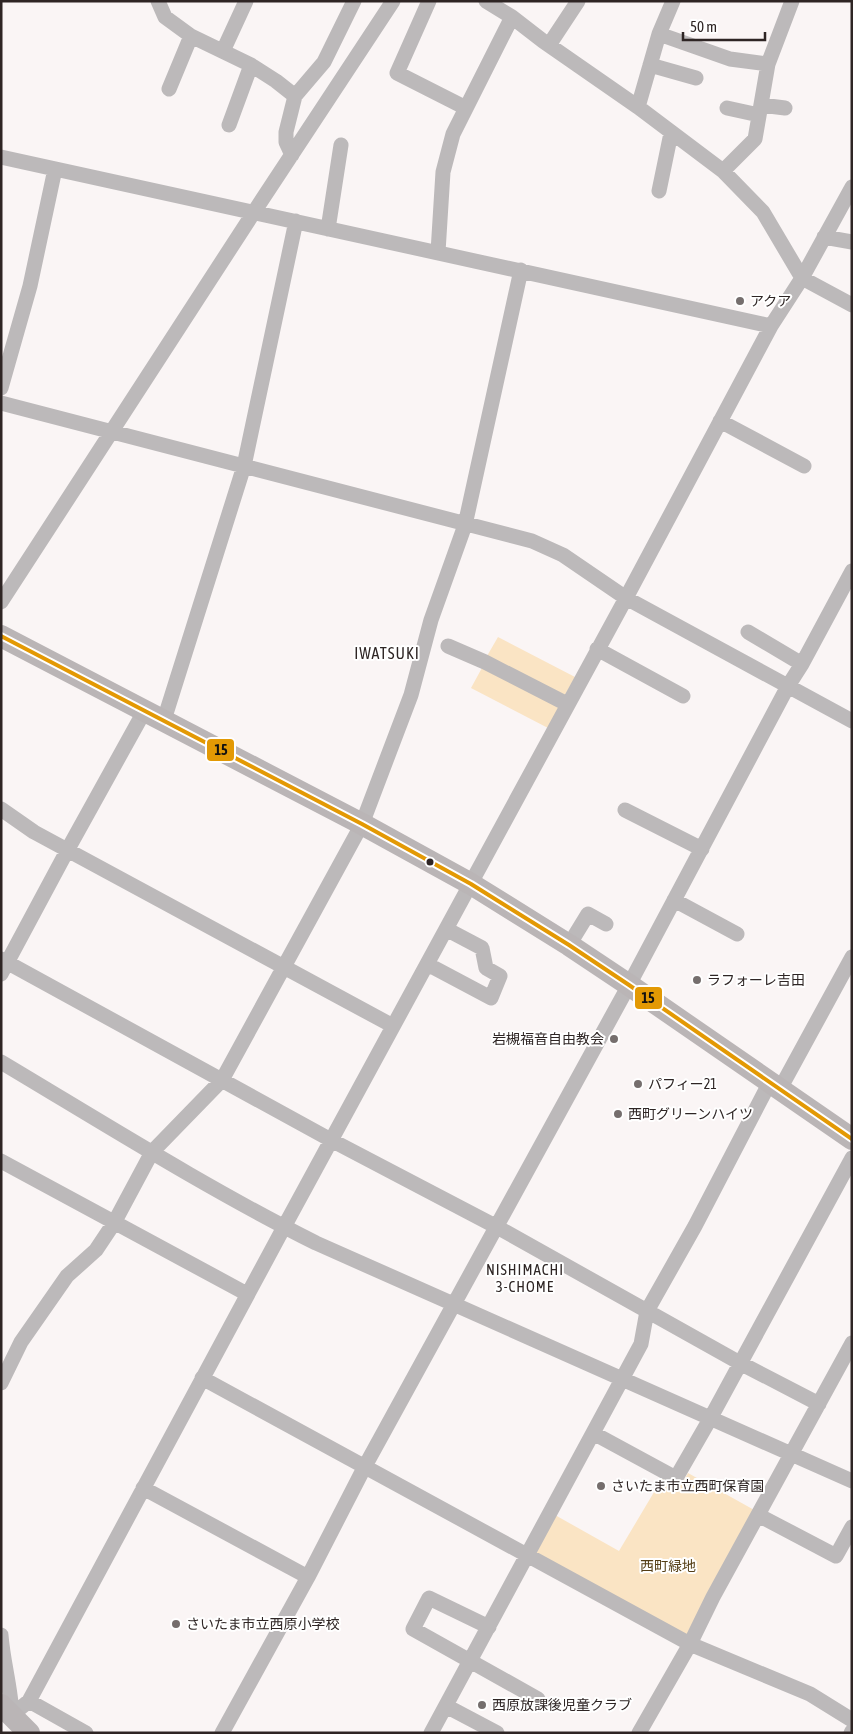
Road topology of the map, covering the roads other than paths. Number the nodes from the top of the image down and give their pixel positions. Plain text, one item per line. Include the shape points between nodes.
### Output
1 (158, 1) edge
2 (246, 1) edge
3 (354, 1) edge
4 (393, 1) edge
5 (429, 1) edge
6 (486, 1) edge
7 (578, 1) edge
8 (674, 1) edge
9 (792, 1) edge
10 (512, 18) junction
11 (659, 34) junction
12 (191, 36) junction
13 (549, 45) junction
14 (223, 51) junction
15 (768, 64) junction
16 (251, 65) junction
17 (650, 65) junction
18 (696, 78) dead end
19 (169, 90) dead end
20 (295, 96) junction
21 (638, 107) junction
22 (466, 108) junction
23 (727, 108) dead end
24 (786, 108) dead end
25 (760, 110) junction
26 (229, 125) dead end
27 (671, 133) junction
28 (341, 145) dead end
29 (292, 155) junction
30 (1, 157) edge
31 (55, 169) junction
32 (723, 171) junction
33 (852, 187) edge
34 (659, 191) dead end
35 (254, 212) junction
36 (296, 221) junction
37 (328, 229) junction
38 (824, 237) junction
39 (852, 242) edge
40 (438, 252) junction
41 (521, 270) junction
42 (802, 278) junction
43 (852, 305) edge
44 (771, 326) junction
45 (1, 388) edge
46 (1, 403) edge
47 (720, 421) junction
48 (112, 432) junction
49 (244, 466) junction
50 (804, 466) dead end
51 (466, 525) junction
52 (852, 571) edge
53 (626, 598) junction
54 (1, 602) edge
55 (748, 632) dead end
56 (1, 636) edge
57 (448, 646) dead end
58 (597, 649) junction
59 (802, 664) junction
60 (788, 686) junction
61 (683, 696) dead end
62 (567, 704) junction
63 (154, 715) junction
64 (852, 721) edge
65 (1, 809) edge
66 (625, 810) dead end
67 (362, 824) junction
68 (68, 849) junction
69 (702, 849) junction
70 (471, 884) junction
71 (674, 900) junction
72 (606, 924) dead end
73 (446, 928) junction
74 (738, 934) dead end
75 (568, 945) junction
76 (852, 957) edge
77 (427, 964) junction
78 (3, 965) edge
79 (284, 968) junction
80 (629, 985) junction
81 (393, 1026) junction
82 (1, 1062) edge
83 (222, 1080) junction
84 (775, 1085) junction
85 (852, 1139) edge
86 (332, 1140) junction
87 (152, 1152) junction
88 (852, 1158) edge
89 (1, 1161) edge
90 (114, 1223) junction
91 (284, 1226) junction
92 (497, 1227) junction
93 (247, 1294) junction
94 (455, 1304) junction
95 (647, 1311) junction
96 (852, 1343) edge
97 (740, 1363) junction
98 (202, 1378) junction
99 (622, 1380) junction
100 (1, 1382) edge
101 (819, 1404) junction
102 (710, 1419) junction
103 (594, 1433) junction
104 (791, 1455) junction
105 (364, 1468) junction
106 (852, 1481) edge
107 (143, 1488) junction
108 (758, 1515) junction
109 (852, 1527) edge
110 (528, 1556) junction
111 (308, 1577) junction
112 (489, 1627) junction
113 (1, 1635) edge
114 (690, 1644) junction
115 (470, 1661) junction
116 (538, 1699) dead end
117 (446, 1706) junction
118 (14, 1707) edge
119 (852, 1720) edge
120 (29, 1733) edge
121 (86, 1733) edge
122 (222, 1733) edge
123 (431, 1733) edge
124 (497, 1733) edge
125 (639, 1733) edge

1 - 12 street via 165,17
2 - 14 street
3 - 20 street via 324,62
4 - 29 street
5 - 22 street via 397,73
6 - 10 street
7 - 13 street
8 - 11 street
9 - 15 street
10 - 13 street
10 - 22 street
11 - 15 street via 730,59
11 - 17 street
12 - 14 street
12 - 19 street
13 - 21 street
14 - 16 street
15 - 25 street
16 - 20 street
16 - 26 street
17 - 18 street
17 - 21 street
20 - 29 street via 286,132 286,142
21 - 27 street
22 - 40 street via 453,134 443,172
23 - 25 street
24 - 25 street
25 - 32 street via 755,139
27 - 32 street
27 - 34 street
28 - 37 street
29 - 35 street
30 - 31 street
31 - 35 street
31 - 45 street via 30,286
32 - 42 street via 763,212
33 - 38 street
35 - 36 street
35 - 48 street
36 - 37 street
36 - 49 street
37 - 40 street
38 - 39 street
38 - 42 street
40 - 41 street
41 - 44 street
41 - 51 street
42 - 43 street
42 - 44 street
44 - 47 street
46 - 48 street
47 - 50 street
47 - 53 street
48 - 49 street
48 - 54 street
49 - 51 street
49 - 63 street
51 - 53 street via 532,541 562,556
51 - 67 street via 431,620 410,695
52 - 59 street
53 - 58 street
53 - 60 street
55 - 59 street
56 - 63 highway
57 - 62 street
58 - 61 street
58 - 62 street
59 - 60 street
60 - 64 street
60 - 69 street
62 - 70 street
63 - 67 highway
63 - 68 street
65 - 68 street via 34,832
66 - 69 street
67 - 70 highway
67 - 79 street
68 - 78 street
68 - 79 street
69 - 71 street
70 - 73 street
70 - 75 highway
71 - 74 street
71 - 80 street
72 - 75 street via 588,914
73 - 77 street
73 - 77 street via 482,948 486,968 500,976 490,998
75 - 80 highway
76 - 84 street
77 - 81 street
78 - 83 street
79 - 81 street
79 - 83 street
80 - 84 highway
80 - 92 street
81 - 86 street
82 - 87 street
83 - 86 street
83 - 87 street
84 - 85 highway
84 - 95 street
86 - 91 street
86 - 92 street
87 - 90 street
87 - 91 street
88 - 97 street
89 - 90 street
90 - 93 street
90 - 100 street via 96,1250 67,1276 21,1342
91 - 93 street
91 - 94 street
92 - 94 street
92 - 95 street
93 - 98 street
94 - 99 street
94 - 105 street
95 - 97 street
95 - 99 street via 641,1344
96 - 101 street
97 - 101 street
97 - 102 street
98 - 105 street
98 - 107 street
99 - 102 street
99 - 103 street
101 - 104 street
102 - 103 street via 676,1478
102 - 104 street
103 - 110 street
104 - 106 street
104 - 108 street
105 - 110 street
105 - 111 street
107 - 111 street
107 - 118 street
108 - 109 street via 836,1556
108 - 114 street
110 - 112 street
110 - 114 street
111 - 122 street
112 - 115 street
112 - 115 street via 429,1598 413,1629
113 - 118 street via 3,1661
114 - 119 street via 810,1694
114 - 125 street
115 - 116 street
115 - 117 street
117 - 123 street
117 - 124 street
118 - 120 highway
118 - 121 street

